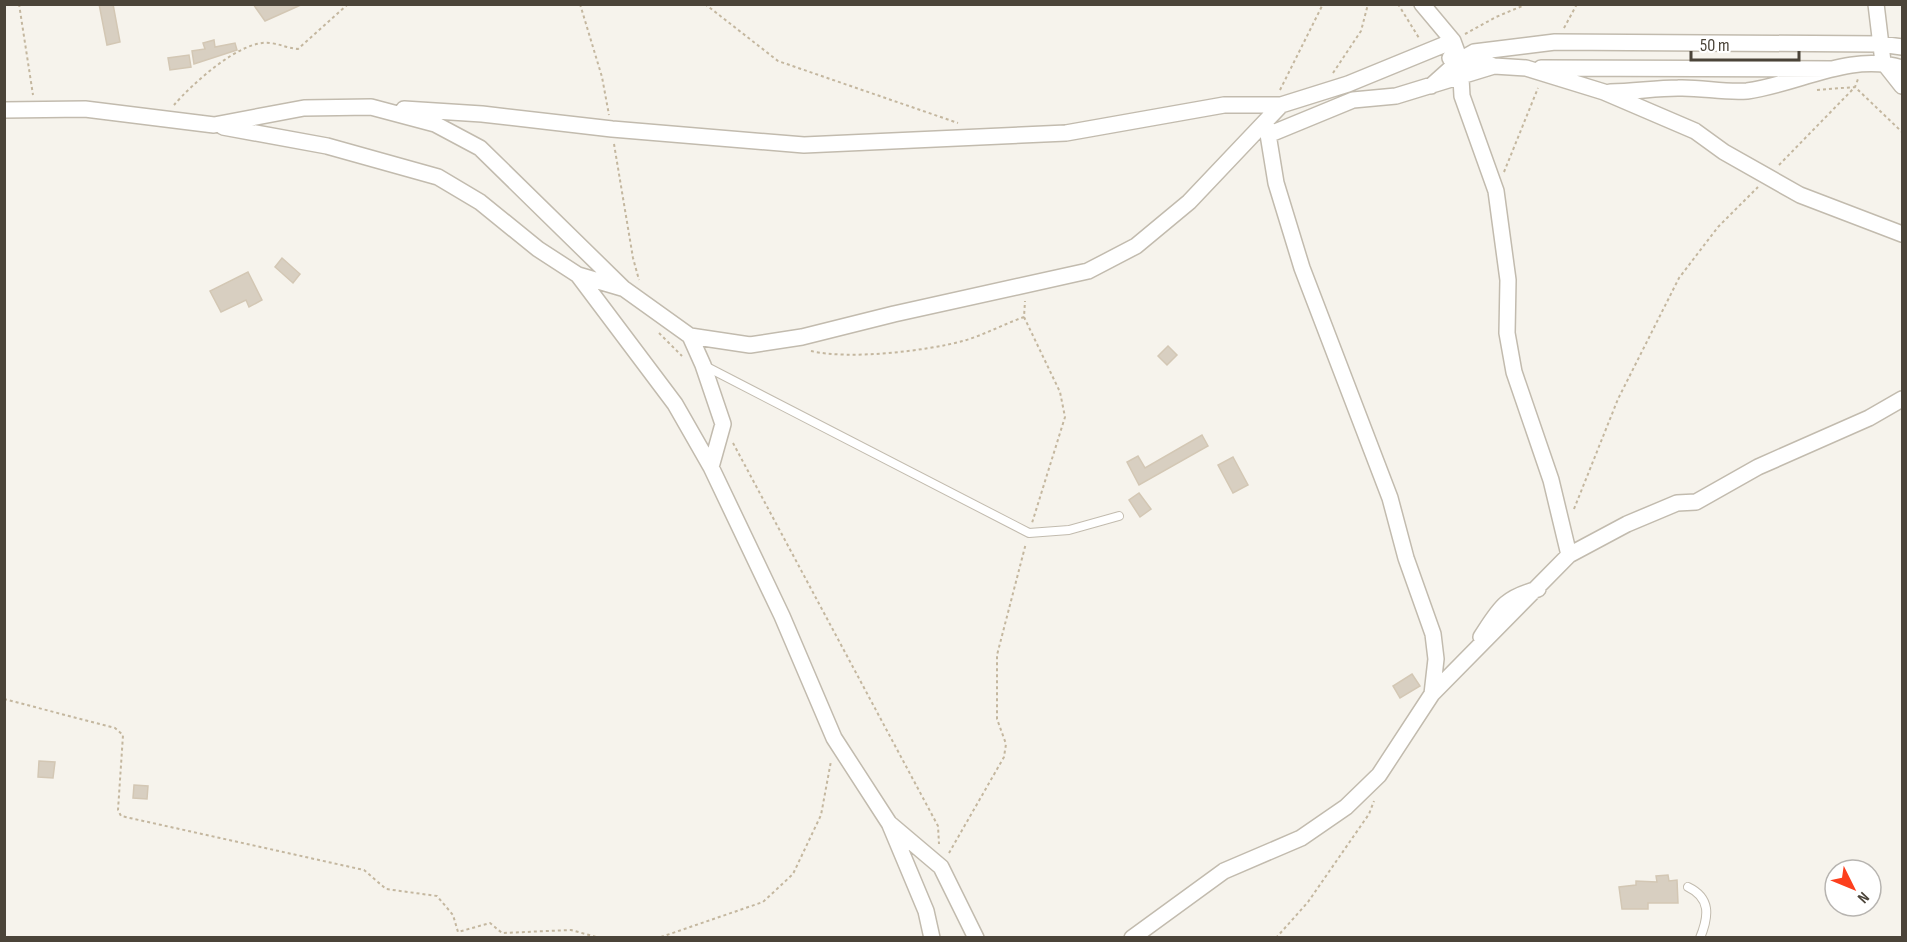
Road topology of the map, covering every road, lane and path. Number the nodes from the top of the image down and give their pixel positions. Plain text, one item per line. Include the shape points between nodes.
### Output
1 (19, 4) edge
2 (348, 4) edge
3 (580, 4) edge
4 (705, 4) edge
5 (1323, 4) edge
6 (1368, 4) edge
7 (1398, 4) edge
8 (1422, 4) edge
9 (1527, 4) edge
10 (1577, 4) edge
11 (1876, 4) edge
12 (1453, 41) junction
13 (1555, 42) junction
14 (1880, 44) junction
15 (1902, 46) edge
16 (1430, 51) junction
17 (1460, 60) junction
18 (1883, 62) junction
19 (1494, 66) junction
20 (1526, 68) junction
21 (1902, 68) edge
22 (1832, 69) junction
23 (1544, 75) junction
24 (1459, 77) junction
25 (1431, 86) junction
26 (1902, 86) edge
27 (1318, 93) junction
28 (1604, 93) junction
29 (1277, 105) junction
30 (371, 107) junction
31 (4, 110) edge
32 (34, 110) junction
33 (163, 119) junction
34 (960, 123) dead end
35 (214, 125) junction
36 (1267, 128) junction
37 (612, 129) junction
38 (1902, 132) edge
39 (1767, 178) junction
40 (1496, 191) junction
41 (1902, 234) edge
42 (578, 274) junction
43 (639, 281) dead end
44 (1026, 284) junction
45 (623, 288) junction
46 (1024, 316) junction
47 (658, 333) dead end
48 (690, 336) junction
49 (804, 349) dead end
50 (684, 358) dead end
51 (703, 365) junction
52 (1902, 399) edge
53 (723, 424) junction
54 (711, 467) junction
55 (1574, 510) dead end
56 (1119, 516) dead end
57 (1029, 533) junction
58 (1569, 555) junction
59 (1432, 694) junction
60 (4, 699) edge
61 (834, 738) junction
62 (1377, 795) dead end
63 (889, 823) junction
64 (941, 867) junction
65 (1688, 887) dead end
66 (659, 937) edge
67 (600, 938) edge
68 (668, 938) edge
69 (932, 938) edge
70 (976, 938) edge
71 (1132, 938) edge
72 (1276, 938) edge
73 (1700, 938) edge

1 - 32 path
2 - 33 path via 298,49 271,43 254,45 227,58 183,94
3 - 37 path via 602,76
4 - 34 path via 778,61
5 - 29 path
6 - 27 path via 1361,31
7 - 16 path
8 - 12 street
9 - 12 path via 1496,16
10 - 13 path
11 - 14 street
12 - 16 street
12 - 17 street
13 - 14 street
13 - 17 street via 1474,52
14 - 15 street
14 - 18 street
16 - 17 street
16 - 27 street
17 - 19 street
17 - 24 street
17 - 25 street
18 - 21 street
18 - 22 street
18 - 26 street
19 - 20 street
19 - 24 street
20 - 22 street
20 - 23 street
22 - 28 street via 1781,85 1743,91 1678,88
23 - 28 street
23 - 40 path
24 - 25 street
24 - 40 street via 1462,96
25 - 36 street via 1396,96 1353,99
27 - 29 street
28 - 39 street via 1695,131
29 - 36 street
29 - 37 street via 1224,105 1066,133 804,145
30 - 35 street via 304,108
30 - 37 street via 482,114
30 - 45 street via 435,124 480,147
31 - 32 street
32 - 33 street via 85,109
33 - 35 street
35 - 42 street via 327,146 438,177 480,202 538,249
36 - 44 street via 1248,137 1189,202 1136,246 1088,271
36 - 59 street via 1276,183 1302,268 1390,498 1433,634 1436,659
37 - 43 path
38 - 39 path via 1855,87
39 - 41 street via 1800,195
39 - 55 path via 1718,227 1679,278 1618,399
40 - 58 street via 1508,280 1507,333 1514,372 1551,480
42 - 45 street
42 - 54 street via 675,404
44 - 46 path
44 - 48 street via 774,342 750,345
45 - 48 street
46 - 49 path via 963,340 904,351 824,354
46 - 57 path via 1060,392 1065,417
47 - 50 path
48 - 51 street
51 - 53 street
51 - 57 lane
52 - 58 street via 1869,418 1758,466 1696,502 1677,503 1647,515
53 - 54 street
53 - 64 path via 938,826
54 - 61 street via 782,616
56 - 57 lane via 1069,530
57 - 64 path via 997,655 997,719 1006,744 1004,757
58 - 59 street
59 - 71 street via 1379,775 1346,807 1301,838 1224,871
60 - 67 path via 115,728 123,735 118,810 121,816 364,870 386,888 437,896 453,915 458,932 490,923 502,933 572,930
61 - 63 street
61 - 66 path via 821,814 794,874 763,902
62 - 72 path via 1369,814 1308,902
63 - 64 street
63 - 69 street via 926,911
64 - 70 street
65 - 73 lane via 1700,893 1708,905
66 - 68 path

